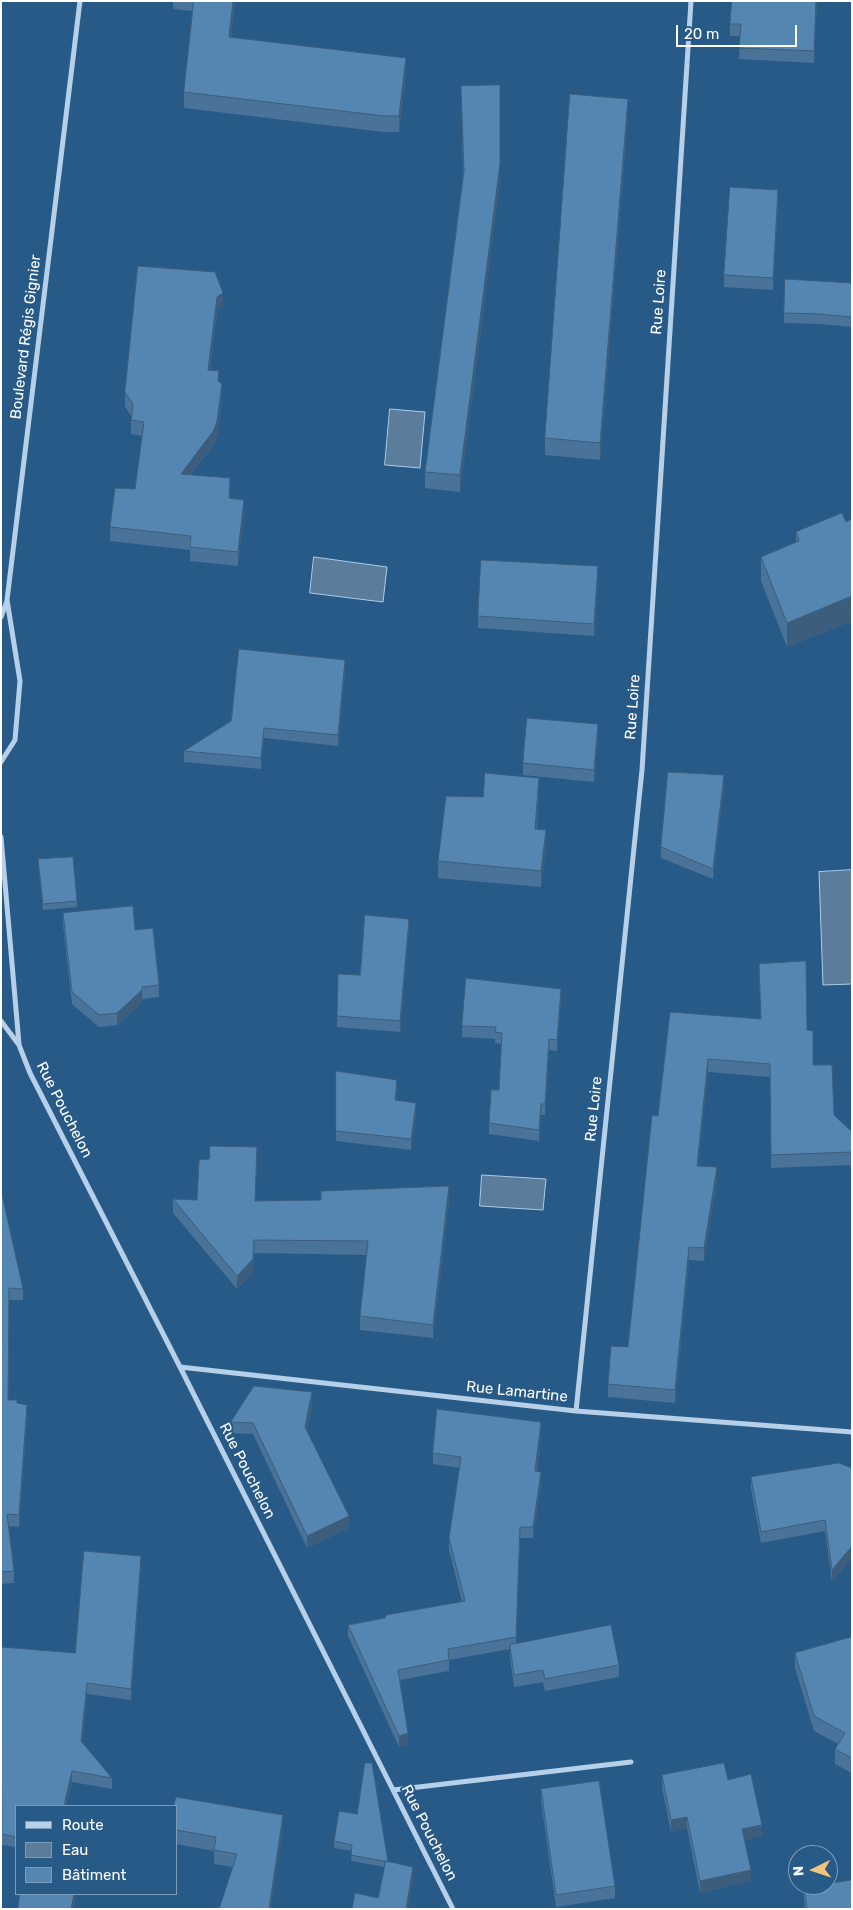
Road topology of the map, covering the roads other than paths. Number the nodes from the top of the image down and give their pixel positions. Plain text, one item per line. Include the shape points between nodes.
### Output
1 (80, 1) edge
2 (691, 1) edge
3 (7, 600) junction
4 (1, 617) edge
5 (1, 762) edge
6 (1, 837) edge
7 (1, 1022) edge
8 (19, 1045) junction
9 (180, 1367) junction
10 (576, 1412) junction
11 (852, 1432) edge
12 (631, 1762) dead end
13 (393, 1790) junction
14 (453, 1909) edge

1 - 3 street, Boulevard Régis Gignier
2 - 10 street, Rue Loire via 642,770
3 - 4 street
3 - 5 street, Boulevard Régis Gignier via 20,681 15,740
6 - 8 street
7 - 8 street
8 - 9 street, Rue Pouchelon via 30,1073
9 - 10 street, Rue Lamartine
9 - 13 street, Rue Pouchelon
10 - 11 street, Rue Lamartine
12 - 13 street
13 - 14 street, Rue Pouchelon

